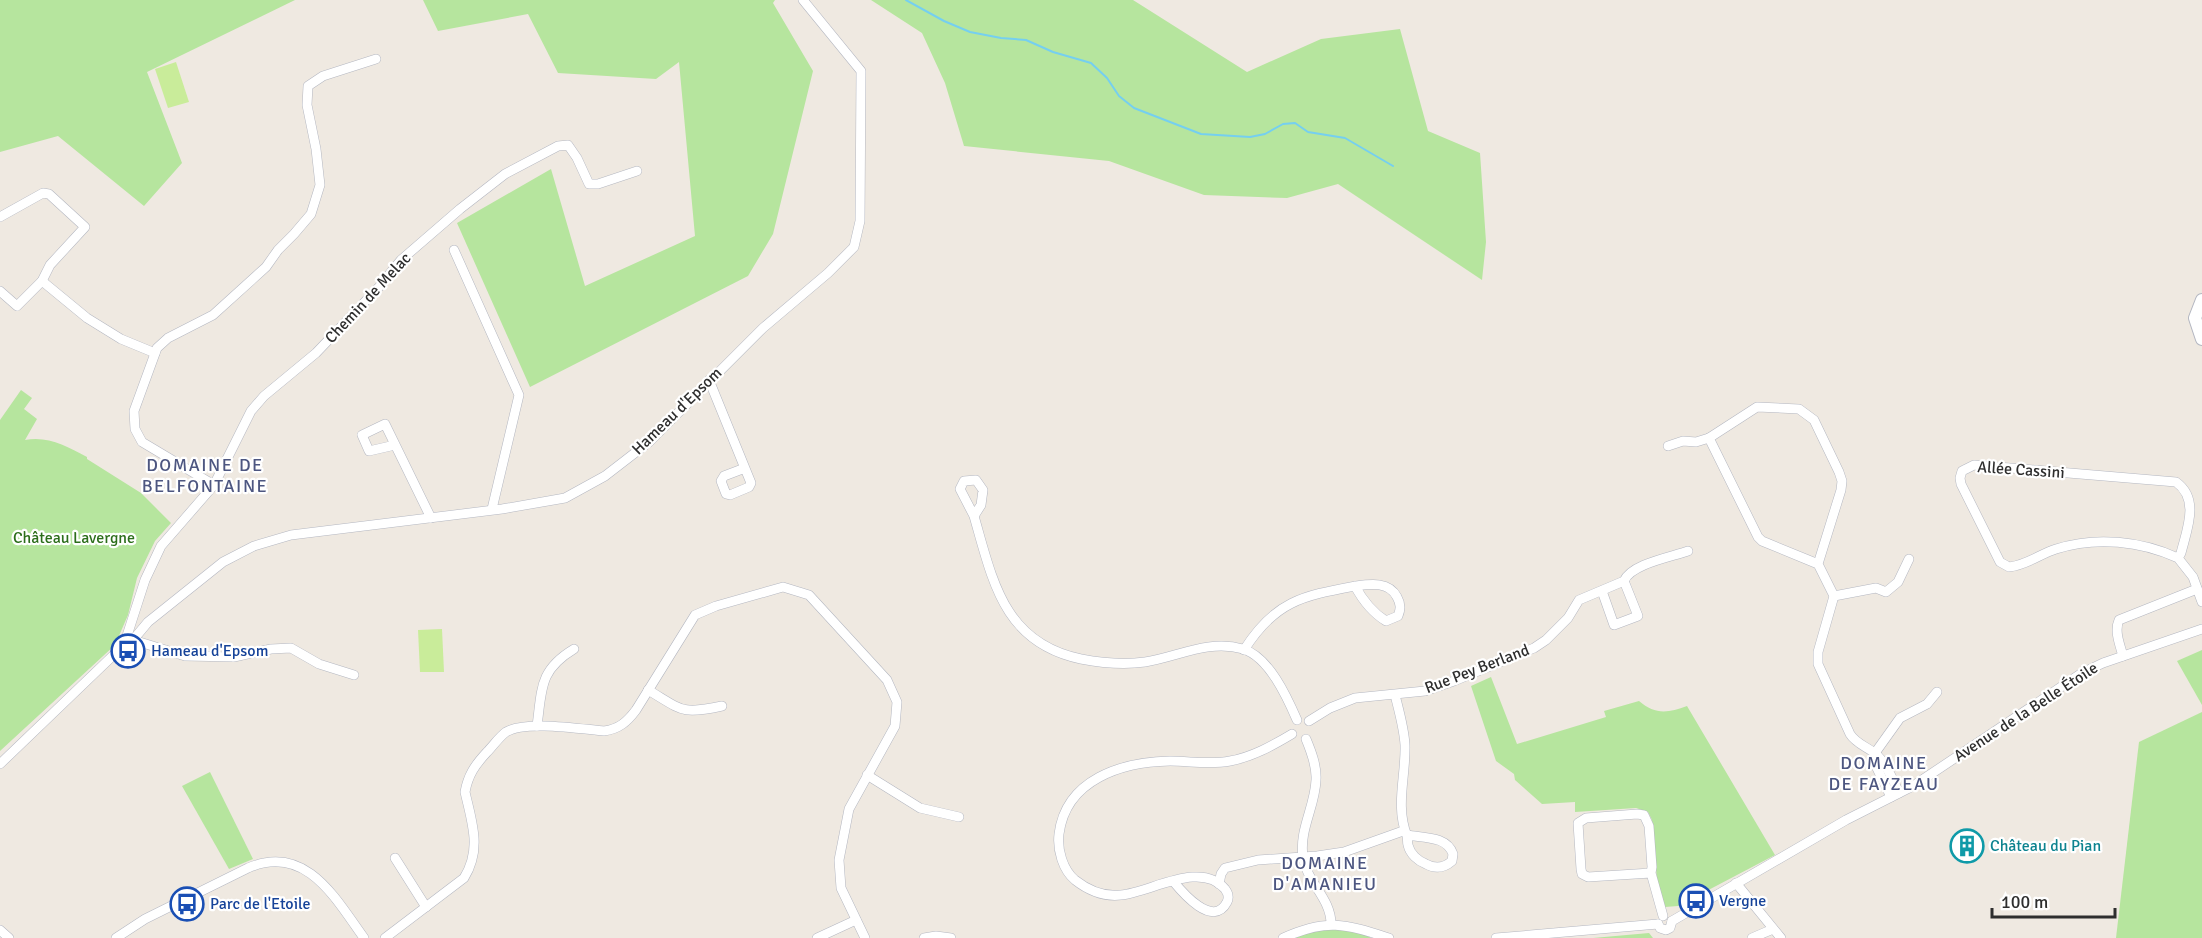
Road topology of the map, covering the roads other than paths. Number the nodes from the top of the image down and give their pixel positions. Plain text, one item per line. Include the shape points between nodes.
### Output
1 (803, 0) edge
2 (376, 59) dead end
3 (637, 171) dead end
4 (0, 217) edge
5 (454, 250) dead end
6 (42, 281) junction
7 (0, 291) edge
8 (2202, 300) edge
9 (2202, 339) edge
10 (155, 353) junction
11 (709, 380) junction
12 (1709, 438) junction
13 (395, 445) dead end
14 (1668, 446) dead end
15 (745, 468) dead end
16 (214, 485) junction
17 (492, 510) junction
18 (974, 516) dead end
19 (431, 518) junction
20 (1688, 551) dead end
21 (2178, 558) junction
22 (1909, 559) dead end
23 (1818, 564) junction
24 (1624, 581) junction
25 (1356, 586) junction
26 (2197, 589) junction
27 (1602, 591) junction
28 (1834, 596) junction
29 (2202, 602) edge
30 (2202, 629) edge
31 (131, 638) junction
32 (574, 649) dead end
33 (1244, 650) junction
34 (2123, 656) junction
35 (354, 675) dead end
36 (648, 690) junction
37 (1937, 692) dead end
38 (1395, 695) junction
39 (722, 706) dead end
40 (1297, 720) junction
41 (1309, 721) junction
42 (537, 726) junction
43 (1292, 734) junction
44 (1306, 739) junction
45 (1875, 753) junction
46 (0, 764) edge
47 (867, 775) junction
48 (1895, 795) junction
49 (959, 817) dead end
50 (1405, 833) junction
51 (1303, 857) junction
52 (395, 858) dead end
53 (1651, 873) junction
54 (1173, 881) junction
55 (1736, 883) junction
56 (1219, 884) junction
57 (426, 907) junction
58 (856, 921) junction
59 (1331, 924) junction
60 (1665, 926) edge
61 (1773, 929) junction
62 (0, 930) edge
63 (1370, 935) edge
64 (363, 937) edge
65 (9, 938) edge
66 (116, 938) edge
67 (385, 938) edge
68 (817, 938) edge
69 (865, 938) edge
70 (924, 938) edge
71 (951, 938) edge
72 (1283, 938) edge
73 (1389, 938) edge
74 (1496, 938) edge
75 (1752, 938) edge
76 (1781, 938) edge

1 - 11 street, Hameau d'Epsom via 861,71 860,221 854,247
2 - 10 street via 323,76 308,86 307,105 320,185 311,214 266,267 221,308 168,338
3 - 16 street, Chemin de Melac via 589,184 568,145 558,146 505,174 401,260 316,353 264,396 251,411
4 - 6 street via 43,193 85,227 50,265
5 - 17 street via 519,395
6 - 7 street via 17,306
6 - 10 street via 87,318 121,339
8 - 9 street via 2195,318
10 - 16 street via 134,411 135,429 142,442
11 - 15 street
11 - 17 street, Hameau d'Epsom via 649,442 605,476 565,498
12 - 14 street
12 - 23 street via 1758,537
12 - 23 street via 1756,407 1799,409 1814,420 1842,481
13 - 19 street
16 - 31 street, Chemin de Melac via 161,546 144,580
17 - 19 street, Hameau d'Epsom
18 - 33 street via 982,550 1002,600 1028,636 1039,644 1068,656 1116,664 1144,662 1213,646
19 - 31 street, Hameau d'Epsom via 291,536 254,546 223,562
20 - 24 street, Rue Pey Berland via 1643,566
21 - 21 street, Allée Cassini via 2192,507 2183,487 2176,482 1974,465 1962,471 1965,493 2000,562 2009,567 2057,549 2101,542 2147,546
21 - 26 street
22 - 28 street via 1898,582 1886,592 1876,588
23 - 28 street
24 - 27 street, Rue Pey Berland
24 - 27 street via 1638,616 1614,625
25 - 25 street via 1363,600 1380,617 1386,621 1398,616 1401,605 1389,588 1374,584
25 - 33 street via 1296,599 1269,618
26 - 29 street
26 - 34 street via 2119,620 2117,635
27 - 38 street, Rue Pey Berland via 1579,600 1568,618 1534,648 1425,691
28 - 45 street via 1818,664 1853,739
30 - 34 street, Avenue de la Belle Étoile
31 - 35 street via 185,656 234,657 291,648 319,664
31 - 46 street, Hameau d'Epsom
32 - 42 street via 559,659 543,681
33 - 40 street via 1261,662 1285,691
34 - 48 street, Avenue de la Belle Étoile via 2082,673
36 - 39 street via 686,711
36 - 42 street via 630,718 614,729
36 - 47 street via 695,615 783,587 809,596 887,680 897,702 895,726
37 - 45 street via 1927,704 1900,718
38 - 41 street, Rue Pey Berland via 1355,698
38 - 50 street via 1405,745 1401,786
40 - 41 street
40 - 43 street via 1292,724
41 - 44 street via 1312,731
42 - 57 street via 506,732 475,764 465,792 474,857 464,878
43 - 44 street
43 - 54 street via 1268,748 1230,761 1130,766 1097,778 1078,793 1065,812 1059,838 1071,876 1092,891 1107,895 1122,895
44 - 51 street via 1316,779 1302,837
45 - 48 street via 1884,763
47 - 49 street via 920,808
47 - 58 street via 849,809 839,860 841,888
48 - 55 street, Avenue de la Belle Étoile
50 - 50 street via 1411,852 1419,861 1440,868 1452,861 1447,843
50 - 51 street via 1344,852
51 - 56 street via 1258,860 1225,868
51 - 59 street via 1308,875 1328,903
52 - 57 street
53 - 53 street via 1649,826 1644,815 1586,818 1578,823 1581,869 1585,876
53 - 60 street
54 - 56 street via 1201,877
54 - 56 street via 1199,908 1209,911 1222,908 1227,901 1227,892
55 - 60 street, Avenue de la Belle Étoile
55 - 61 street
57 - 67 street
58 - 68 street
58 - 69 street
59 - 63 street
59 - 72 street
60 - 74 street, Avenue de la Belle Étoile
61 - 75 street
61 - 76 street
62 - 65 street
63 - 73 street
64 - 66 street via 312,873 281,861 260,863 145,919
70 - 71 street

